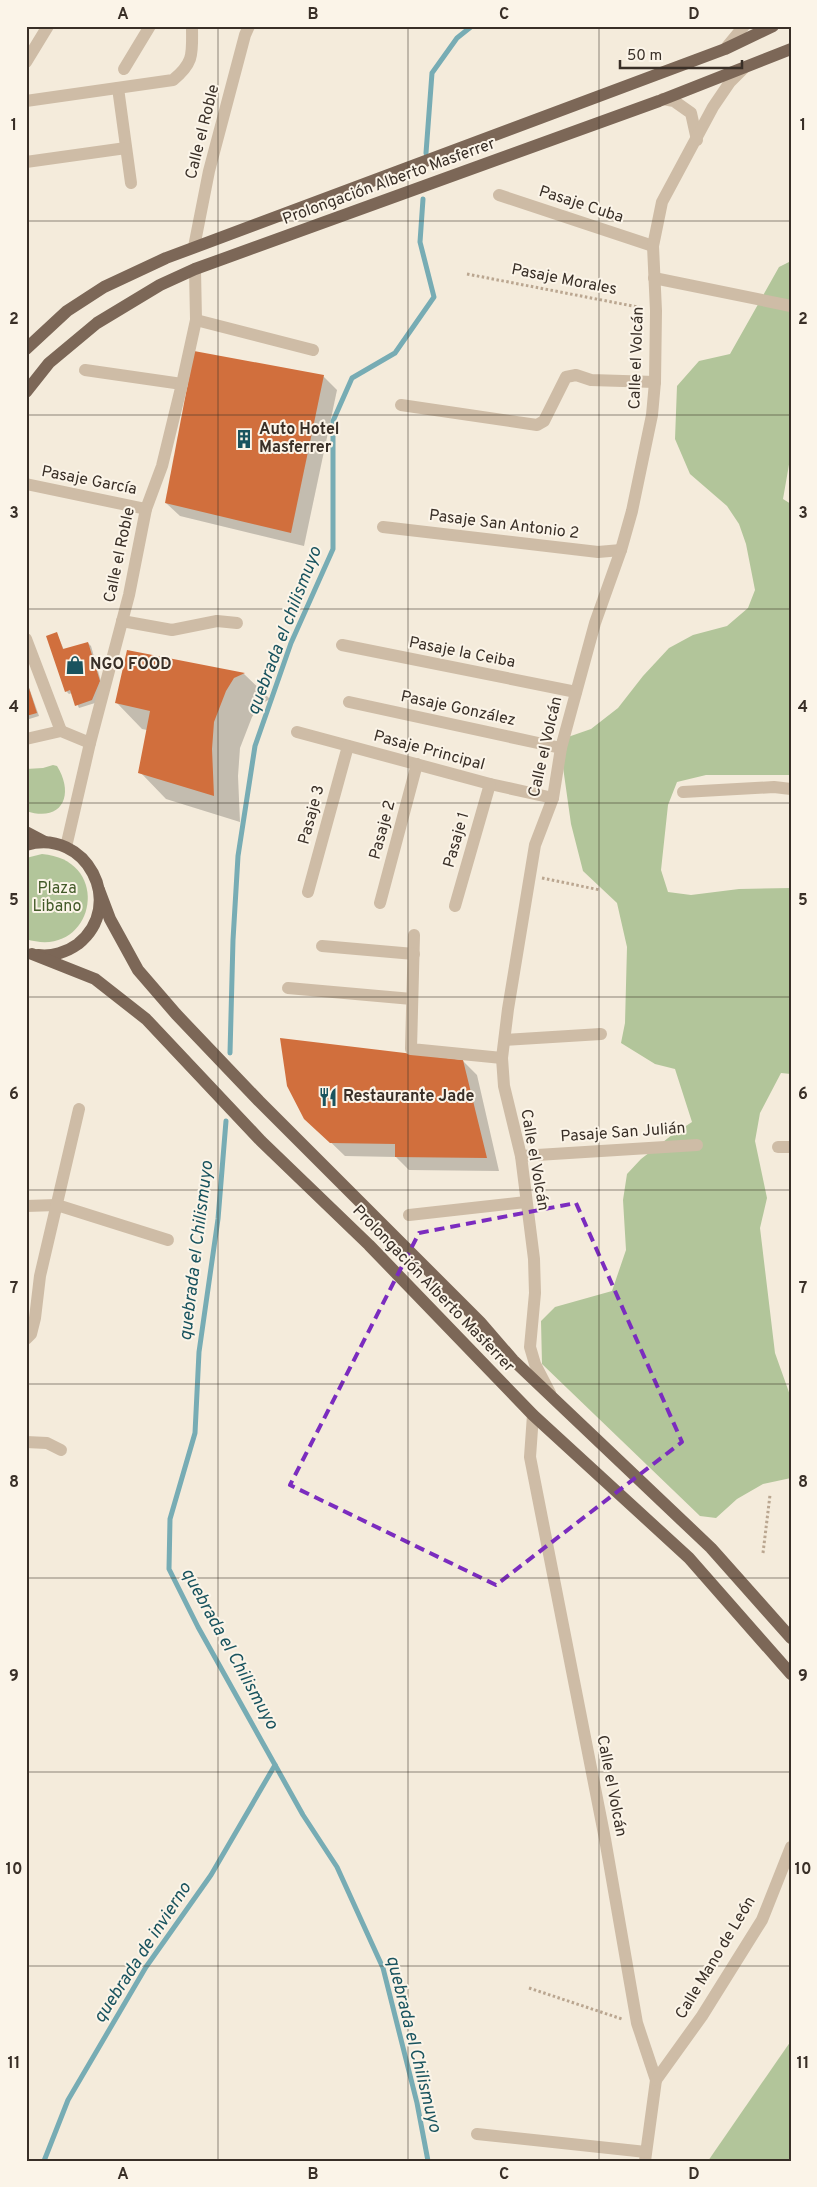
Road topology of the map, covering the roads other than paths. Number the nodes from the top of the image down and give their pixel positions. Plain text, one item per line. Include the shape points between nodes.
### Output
1 (48, 26) edge
2 (150, 26) edge
3 (192, 26) edge
4 (249, 26) edge
5 (744, 26) edge
6 (772, 26) edge
7 (725, 49) junction
8 (791, 49) edge
9 (26, 62) edge
10 (745, 67) junction
11 (124, 69) dead end
12 (118, 88) junction
13 (663, 99) junction
14 (26, 101) edge
15 (697, 140) junction
16 (126, 148) junction
17 (26, 162) edge
18 (131, 183) dead end
19 (499, 195) dead end
20 (653, 246) junction
21 (194, 247) junction
22 (195, 270) junction
23 (654, 278) junction
24 (791, 306) edge
25 (196, 320) junction
26 (26, 349) edge
27 (313, 350) dead end
28 (85, 370) dead end
29 (656, 382) junction
30 (182, 384) junction
31 (26, 392) edge
32 (401, 406) dead end
33 (26, 484) edge
34 (146, 508) junction
35 (383, 527) dead end
36 (622, 550) junction
37 (122, 621) junction
38 (237, 623) dead end
39 (26, 639) edge
40 (342, 646) dead end
41 (576, 692) junction
42 (349, 702) dead end
43 (62, 731) junction
44 (297, 732) dead end
45 (26, 739) edge
46 (90, 743) junction
47 (348, 746) junction
48 (561, 748) junction
49 (417, 764) junction
50 (490, 784) junction
51 (791, 789) edge
52 (683, 792) dead end
53 (553, 798) junction
54 (26, 832) edge
55 (44, 842) junction
56 (26, 845) edge
57 (66, 847) junction
58 (99, 890) junction
59 (308, 892) dead end
60 (380, 903) dead end
61 (455, 906) dead end
62 (414, 935) dead end
63 (322, 946) dead end
64 (29, 953) edge
65 (414, 954) junction
66 (288, 988) dead end
67 (412, 999) junction
68 (602, 1034) dead end
69 (505, 1040) junction
70 (502, 1058) junction
71 (79, 1109) dead end
72 (698, 1145) dead end
73 (521, 1156) junction
74 (526, 1202) junction
75 (57, 1205) junction
76 (26, 1206) edge
77 (409, 1214) dead end
78 (168, 1240) dead end
79 (26, 1339) edge
80 (554, 1399) junction
81 (533, 1416) junction
82 (26, 1442) edge
83 (61, 1450) dead end
84 (791, 1638) edge
85 (791, 1674) edge
86 (791, 1847) edge
87 (656, 2080) junction
88 (477, 2134) dead end
89 (645, 2156) edge

1 - 9 street
2 - 11 street
3 - 12 street via 192,49 187,68 173,80
4 - 21 street, Calle el Roble via 209,171
5 - 7 street
6 - 7 main road, Prolongación Alberto Masferrer
7 - 21 main road, Prolongación Alberto Masferrer
8 - 10 main road, Prolongación Alberto Masferrer
10 - 13 main road, Prolongación Alberto Masferrer
10 - 15 street, Calle el Volcán via 720,95
12 - 14 street
12 - 16 street
13 - 15 street via 674,101 691,113
13 - 22 main road, Prolongación Alberto Masferrer
15 - 20 street, Calle el Volcán via 662,202
16 - 17 street
16 - 18 street
19 - 20 street, Pasaje Cuba
20 - 23 street, Calle el Volcán
21 - 26 main road, Prolongación Alberto Masferrer via 104,287 67,311
22 - 25 street, Calle el Roble
22 - 31 main road, Prolongación Alberto Masferrer via 160,285 97,323 49,363
23 - 24 street
23 - 29 street, Calle el Volcán
25 - 27 street
25 - 30 street, Calle el Roble
28 - 30 street
29 - 32 street via 592,380 576,375 566,377 544,421 537,425
29 - 36 street, Calle el Volcán via 652,415
30 - 34 street, Calle el Roble via 162,466
33 - 34 street, Pasaje García
34 - 37 street, Calle el Roble
35 - 36 street, Pasaje San Antonio 2 via 598,552
36 - 41 street, Calle el Volcán via 595,624
37 - 38 street via 172,630 217,621
37 - 46 street, Calle el Roble
39 - 43 street
40 - 41 street, Pasaje la Ceiba
41 - 48 street, Calle el Volcán
42 - 48 street, Pasaje González
43 - 45 street
43 - 46 street
44 - 47 street, Pasaje Principal
46 - 57 street, Calle el Roble
47 - 49 street, Pasaje Principal
47 - 59 street, Pasaje 3
48 - 53 street, Calle el Volcán
49 - 50 street, Pasaje Principal
49 - 60 street, Pasaje 2
50 - 53 street, Pasaje Principal
50 - 61 street, Pasaje 1
51 - 52 street
53 - 69 street, Calle el Volcán via 529,876
54 - 55 main road
55 - 56 main road
55 - 57 main road
57 - 58 main road, Prolongación Alberto Masferrer via 91,869
58 - 64 main road via 98,912 82,940 59,953 42,956
58 - 80 main road, Prolongación Alberto Masferrer via 110,919 138,970 176,1014
62 - 65 street
63 - 65 street
64 - 81 main road, Prolongación Alberto Masferrer via 95,979 146,1019 261,1141 369,1245
65 - 67 street
66 - 67 street
67 - 70 street via 411,1049
68 - 69 street
69 - 70 street, Calle el Volcán
70 - 73 street, Calle el Volcán via 504,1086
71 - 75 street
72 - 73 street, Pasaje San Julián
73 - 74 street, Calle el Volcán
74 - 77 street
74 - 80 street, Calle el Volcán via 535,1293 530,1347 535,1364
75 - 76 street
75 - 78 street
75 - 79 street via 34,1318
80 - 84 main road, Prolongación Alberto Masferrer via 711,1548
81 - 85 main road, Prolongación Alberto Masferrer via 690,1558
81 - 87 street, Calle el Volcán via 530,1457 605,1838 636,2023
82 - 83 street via 47,1443
86 - 87 street, Calle Mano de León via 762,1920 702,2016
87 - 89 street, Calle el Volcán
88 - 89 street

